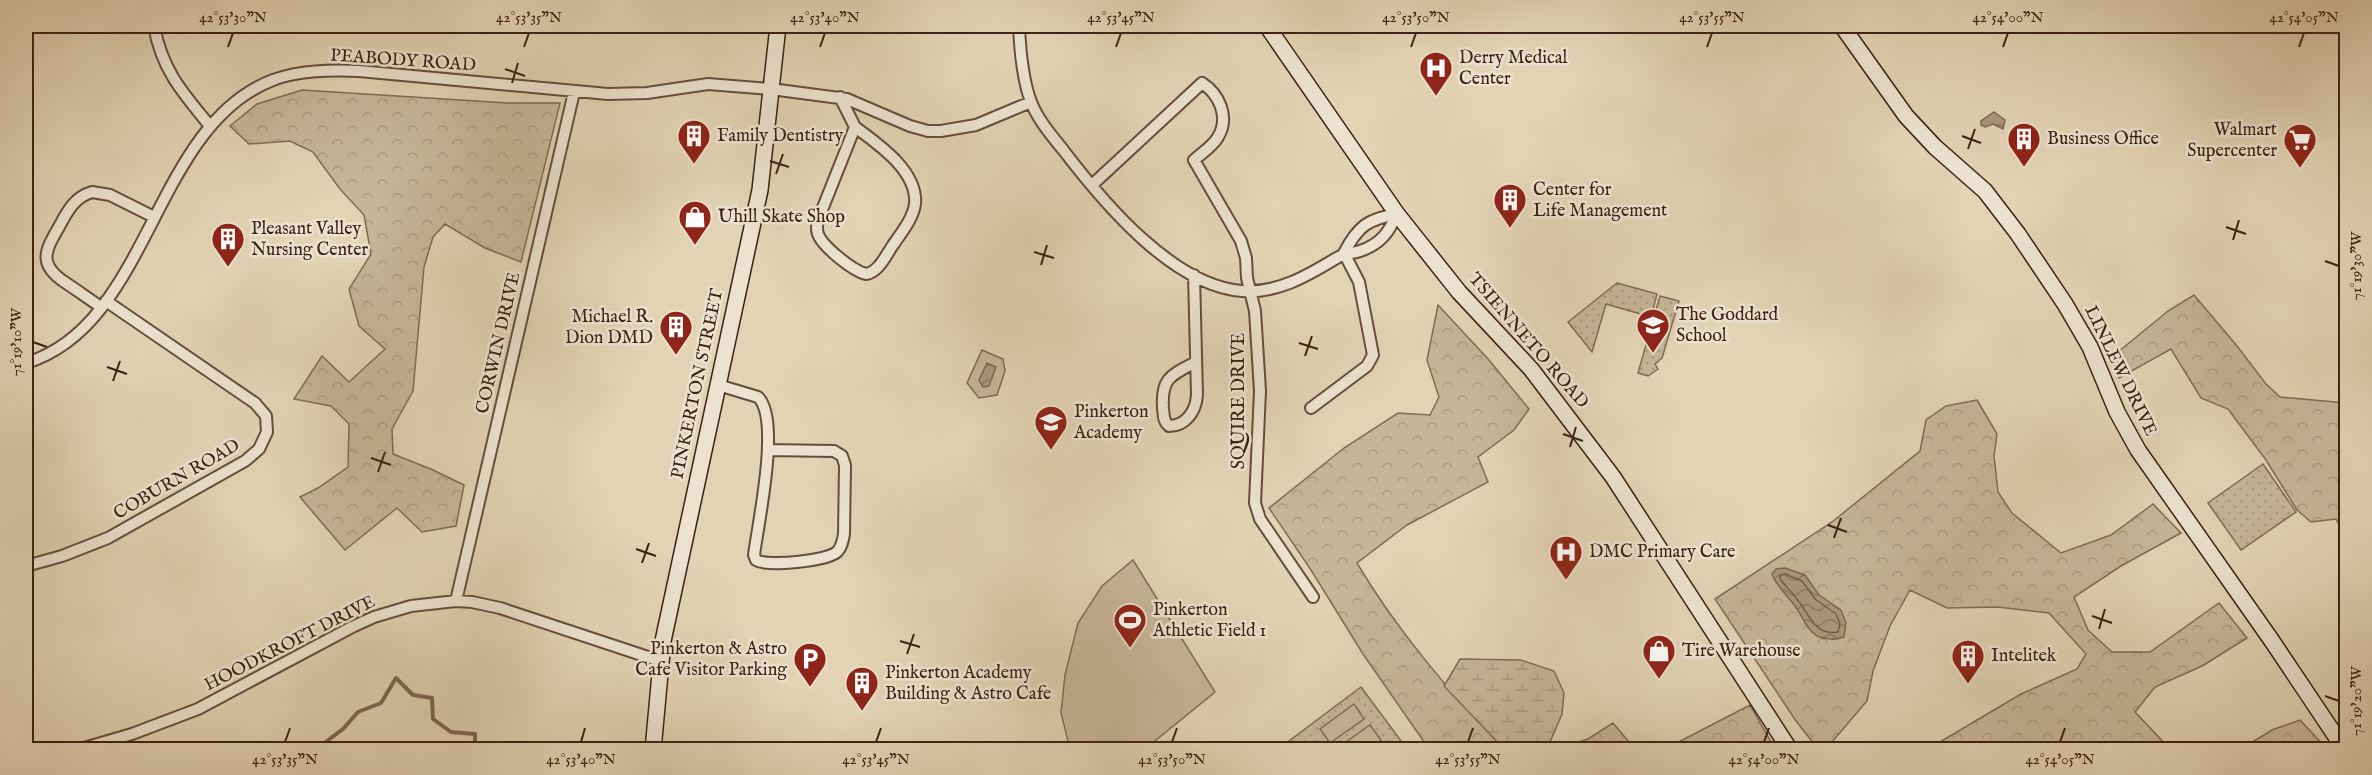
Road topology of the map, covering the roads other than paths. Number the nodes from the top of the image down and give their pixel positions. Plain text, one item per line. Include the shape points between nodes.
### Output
1 (154, 26) edge
2 (778, 26) edge
3 (1019, 26) edge
4 (1267, 26) edge
5 (1842, 26) edge
6 (771, 89) junction
7 (574, 92) junction
8 (840, 97) junction
9 (1031, 102) junction
10 (210, 126) junction
11 (855, 127) junction
12 (1092, 185) junction
13 (1397, 214) junction
14 (154, 218) junction
15 (1344, 253) junction
16 (1194, 276) junction
17 (1251, 292) junction
18 (103, 304) junction
19 (1196, 362) junction
20 (26, 363) edge
21 (718, 385) junction
22 (1311, 408) dead end
23 (768, 450) junction
24 (26, 566) edge
25 (1313, 597) dead end
26 (456, 601) junction
27 (660, 661) junction
28 (77, 750) edge
29 (653, 750) edge
30 (1790, 750) edge
31 (2345, 750) edge

1 - 10 street via 166,67
2 - 6 street, PINKERTON STREET
3 - 9 street
4 - 13 street, TSIENNETO ROAD
5 - 31 street, LINLEW DRIVE via 1905,116 1985,191 2018,234 2091,347 2120,419 2138,450
6 - 7 street, PEABODY ROAD via 708,84 647,93
6 - 8 street, PEABODY ROAD
6 - 21 street, PINKERTON STREET via 760,190
7 - 10 street, PEABODY ROAD via 359,71 315,72 263,84
7 - 26 street, CORWIN DRIVE
8 - 9 street, PEABODY ROAD via 928,131 976,125
8 - 11 street
9 - 12 street
10 - 14 street, PEABODY ROAD
11 - 11 street via 893,158 909,180 914,196 907,223 876,270 866,274 824,243 816,228
12 - 16 street via 1141,237
12 - 17 street, SQUIRE DRIVE via 1202,83 1218,97 1222,121 1217,138 1194,160 1241,241
13 - 15 street via 1374,218 1363,226
13 - 15 street via 1388,234 1363,250
13 - 30 street, TSIENNETO ROAD via 1459,292 1532,369 1586,438
14 - 18 street, PEABODY ROAD
14 - 18 street, COBURN ROAD via 110,195 92,192 72,204 54,235 46,257 48,268
15 - 17 street via 1296,281
15 - 22 street via 1359,282 1373,355 1367,366
16 - 17 street via 1220,287
16 - 19 street
17 - 25 street, SQUIRE DRIVE via 1260,391 1255,503 1260,519
18 - 20 street, PEABODY ROAD via 64,342
18 - 24 street, COBURN ROAD via 255,403 266,416 267,432 259,449 230,471 108,538
19 - 19 street via 1171,376 1164,387 1164,419 1169,426 1182,422 1194,410
21 - 23 street via 761,400
21 - 27 street, PINKERTON STREET
23 - 23 street via 756,560 768,565 837,552 844,534 842,456 834,451
26 - 27 street, HOODKROFT DRIVE via 500,608
26 - 28 street, HOODKROFT DRIVE via 411,606 374,617 198,709
27 - 29 street, PINKERTON STREET

